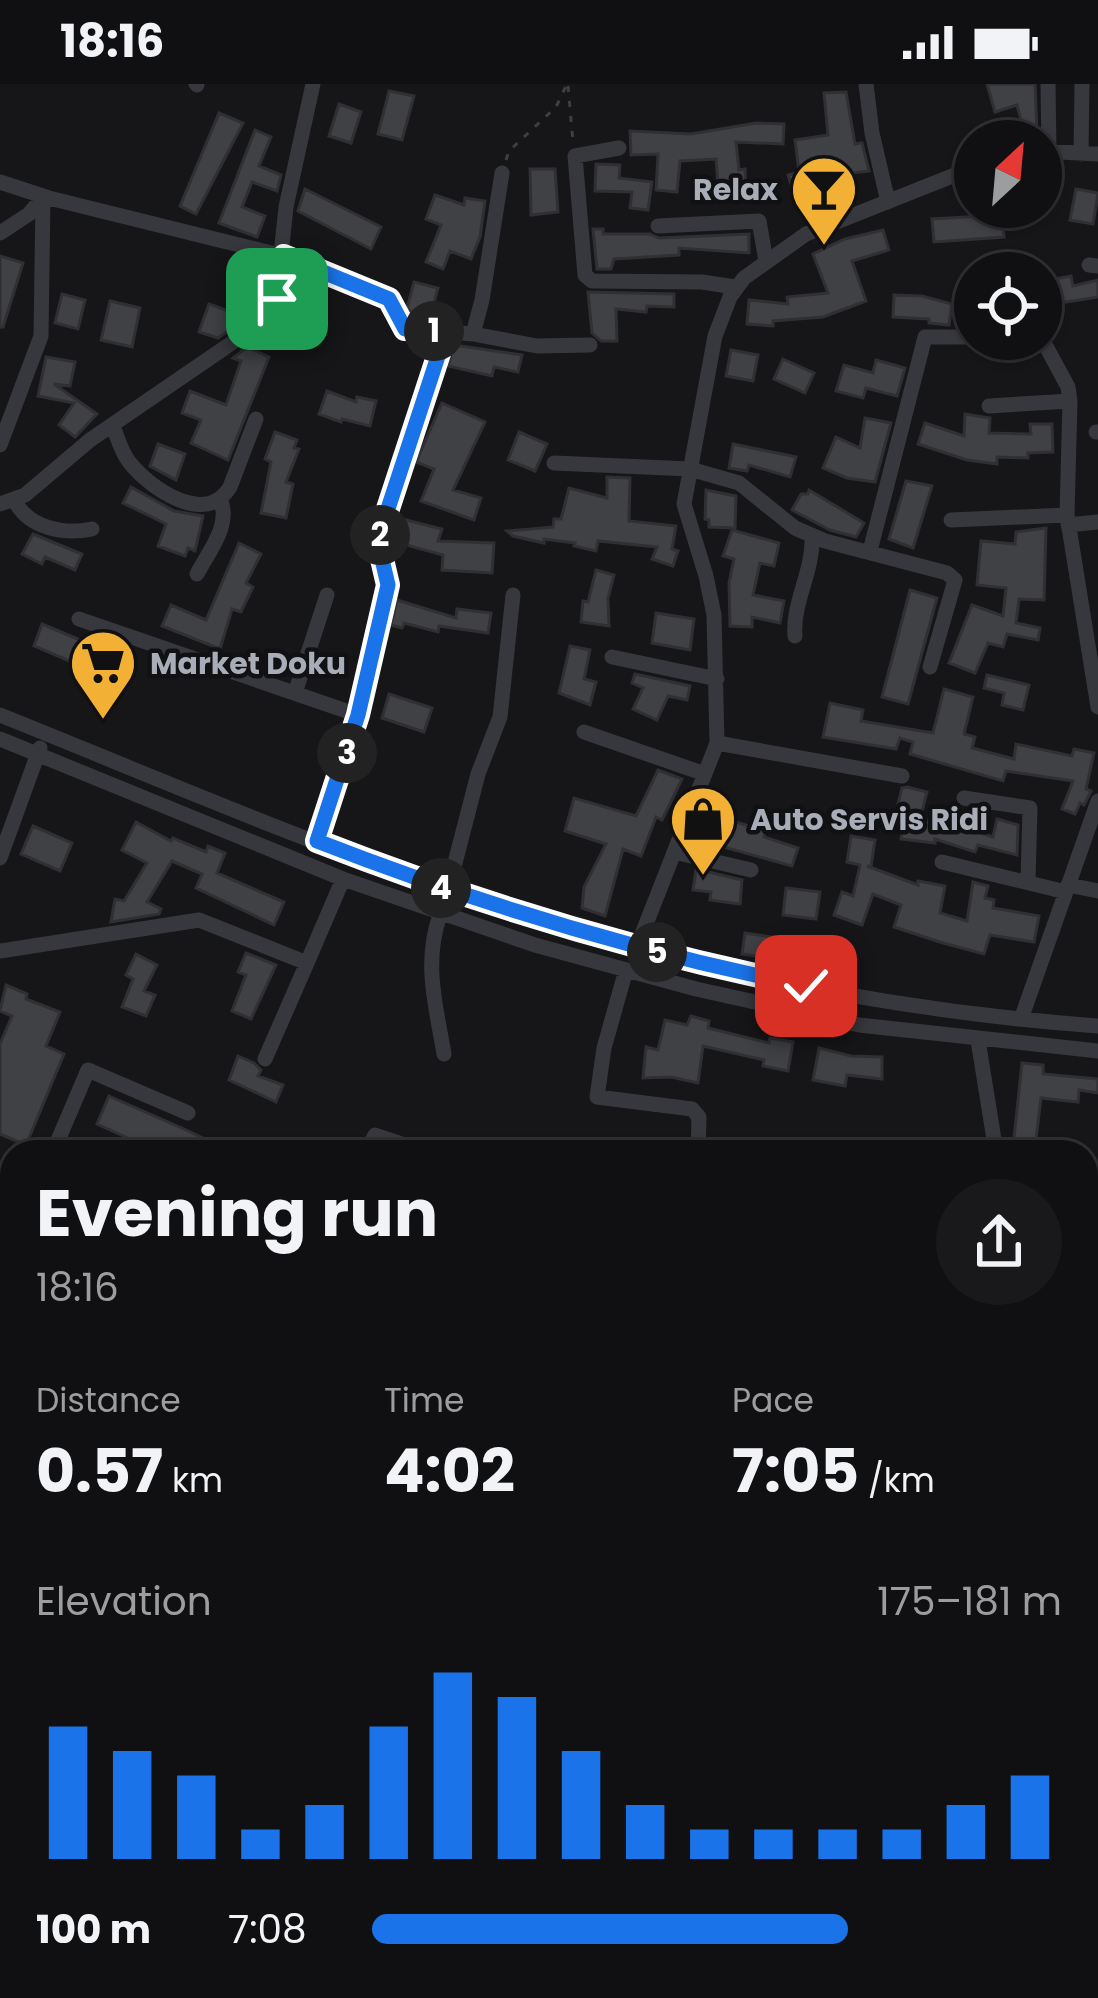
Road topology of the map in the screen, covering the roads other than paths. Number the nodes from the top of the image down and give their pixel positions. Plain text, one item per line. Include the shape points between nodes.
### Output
1 (313, 84) edge
2 (866, 84) edge
3 (1048, 84) edge
4 (1082, 84) edge
5 (1046, 120) edge
6 (620, 148) dead end
7 (1090, 154) edge
8 (502, 173) road end
9 (954, 175) edge
10 (0, 182) edge
11 (44, 197) junction
12 (888, 202) junction
13 (658, 226) dead end
14 (0, 233) edge
15 (284, 256) junction
16 (766, 261) junction
17 (735, 287) junction
18 (446, 332) junction
19 (473, 334) junction
20 (954, 337) edge
21 (590, 345) dead end
22 (1053, 360) edge
23 (1070, 401) junction
24 (989, 406) dead end
25 (256, 419) dead end
26 (113, 426) junction
27 (0, 445) edge
28 (554, 463) dead end
29 (690, 469) junction
30 (220, 500) junction
31 (7, 502) edge
32 (950, 520) dead end
33 (1067, 520) junction
34 (1098, 522) edge
35 (92, 530) dead end
36 (812, 536) junction
37 (870, 550) junction
38 (196, 574) dead end
39 (327, 595) dead end
40 (513, 595) dead end
41 (80, 619) dead end
42 (795, 636) dead end
43 (611, 658) dead end
44 (930, 667) dead end
45 (717, 679) junction
46 (295, 693) junction
47 (1098, 707) edge
48 (358, 715) junction
49 (0, 716) edge
50 (584, 731) dead end
51 (45, 734) junction
52 (0, 739) edge
53 (717, 743) junction
54 (38, 754) junction
55 (705, 774) junction
56 (902, 776) dead end
57 (964, 798) dead end
58 (1098, 801) edge
59 (317, 841) junction
60 (674, 852) junction
61 (0, 858) edge
62 (942, 862) dead end
63 (751, 870) dead end
64 (343, 879) junction
65 (1028, 881) junction
66 (1067, 889) junction
67 (448, 890) junction
68 (1098, 891) edge
69 (440, 915) junction
70 (637, 947) junction
71 (0, 951) edge
72 (308, 963) junction
73 (626, 970) junction
74 (1021, 1019) junction
75 (1098, 1026) edge
76 (978, 1040) junction
77 (1098, 1051) edge
78 (444, 1054) dead end
79 (266, 1059) dead end
80 (188, 1113) dead end
81 (58, 1140) edge
82 (698, 1140) edge
83 (994, 1140) edge

1 - 15 street via 286,207
2 - 12 street
3 - 5 street
4 - 7 street
6 - 17 street via 574,156 588,279
8 - 19 street
9 - 12 street
10 - 11 street
11 - 14 street
11 - 15 street
11 - 27 street via 41,336
12 - 16 street via 806,234
13 - 16 street via 759,221
15 - 18 street via 389,299 405,329
15 - 26 street via 287,277 258,326
16 - 17 street
17 - 29 street via 716,336
18 - 19 street
18 - 48 street via 378,542 388,585
19 - 21 street
20 - 37 street via 926,337
22 - 23 street
23 - 24 street
23 - 33 street
25 - 30 street
26 - 30 street via 130,462 154,486 198,505
26 - 31 street
28 - 29 street
29 - 36 street via 740,483
29 - 45 street via 684,504 706,576
30 - 38 street via 223,524
31 - 35 street via 67,532
32 - 33 street
33 - 34 street
33 - 47 street
36 - 37 street
36 - 42 street
37 - 44 street via 955,580
39 - 46 street
40 - 67 street via 500,717
41 - 46 street
43 - 45 street
45 - 53 street
46 - 48 street
48 - 59 street
49 - 51 street
50 - 55 street
51 - 54 street
51 - 59 street
52 - 54 street
53 - 55 street
53 - 56 street
54 - 61 street
54 - 64 street
55 - 60 street
57 - 65 street via 1030,808
58 - 66 street
59 - 67 street
60 - 63 street
60 - 70 street
62 - 65 street
64 - 69 street
64 - 72 street
65 - 66 street
66 - 68 street
66 - 74 street
67 - 70 street
69 - 73 street
69 - 78 street via 430,974
70 - 74 street via 806,986
71 - 72 street via 199,920
72 - 79 street
73 - 76 street via 815,1016
73 - 82 street via 597,1096 692,1109
74 - 75 street
76 - 77 street
76 - 83 street
80 - 81 street via 88,1070

